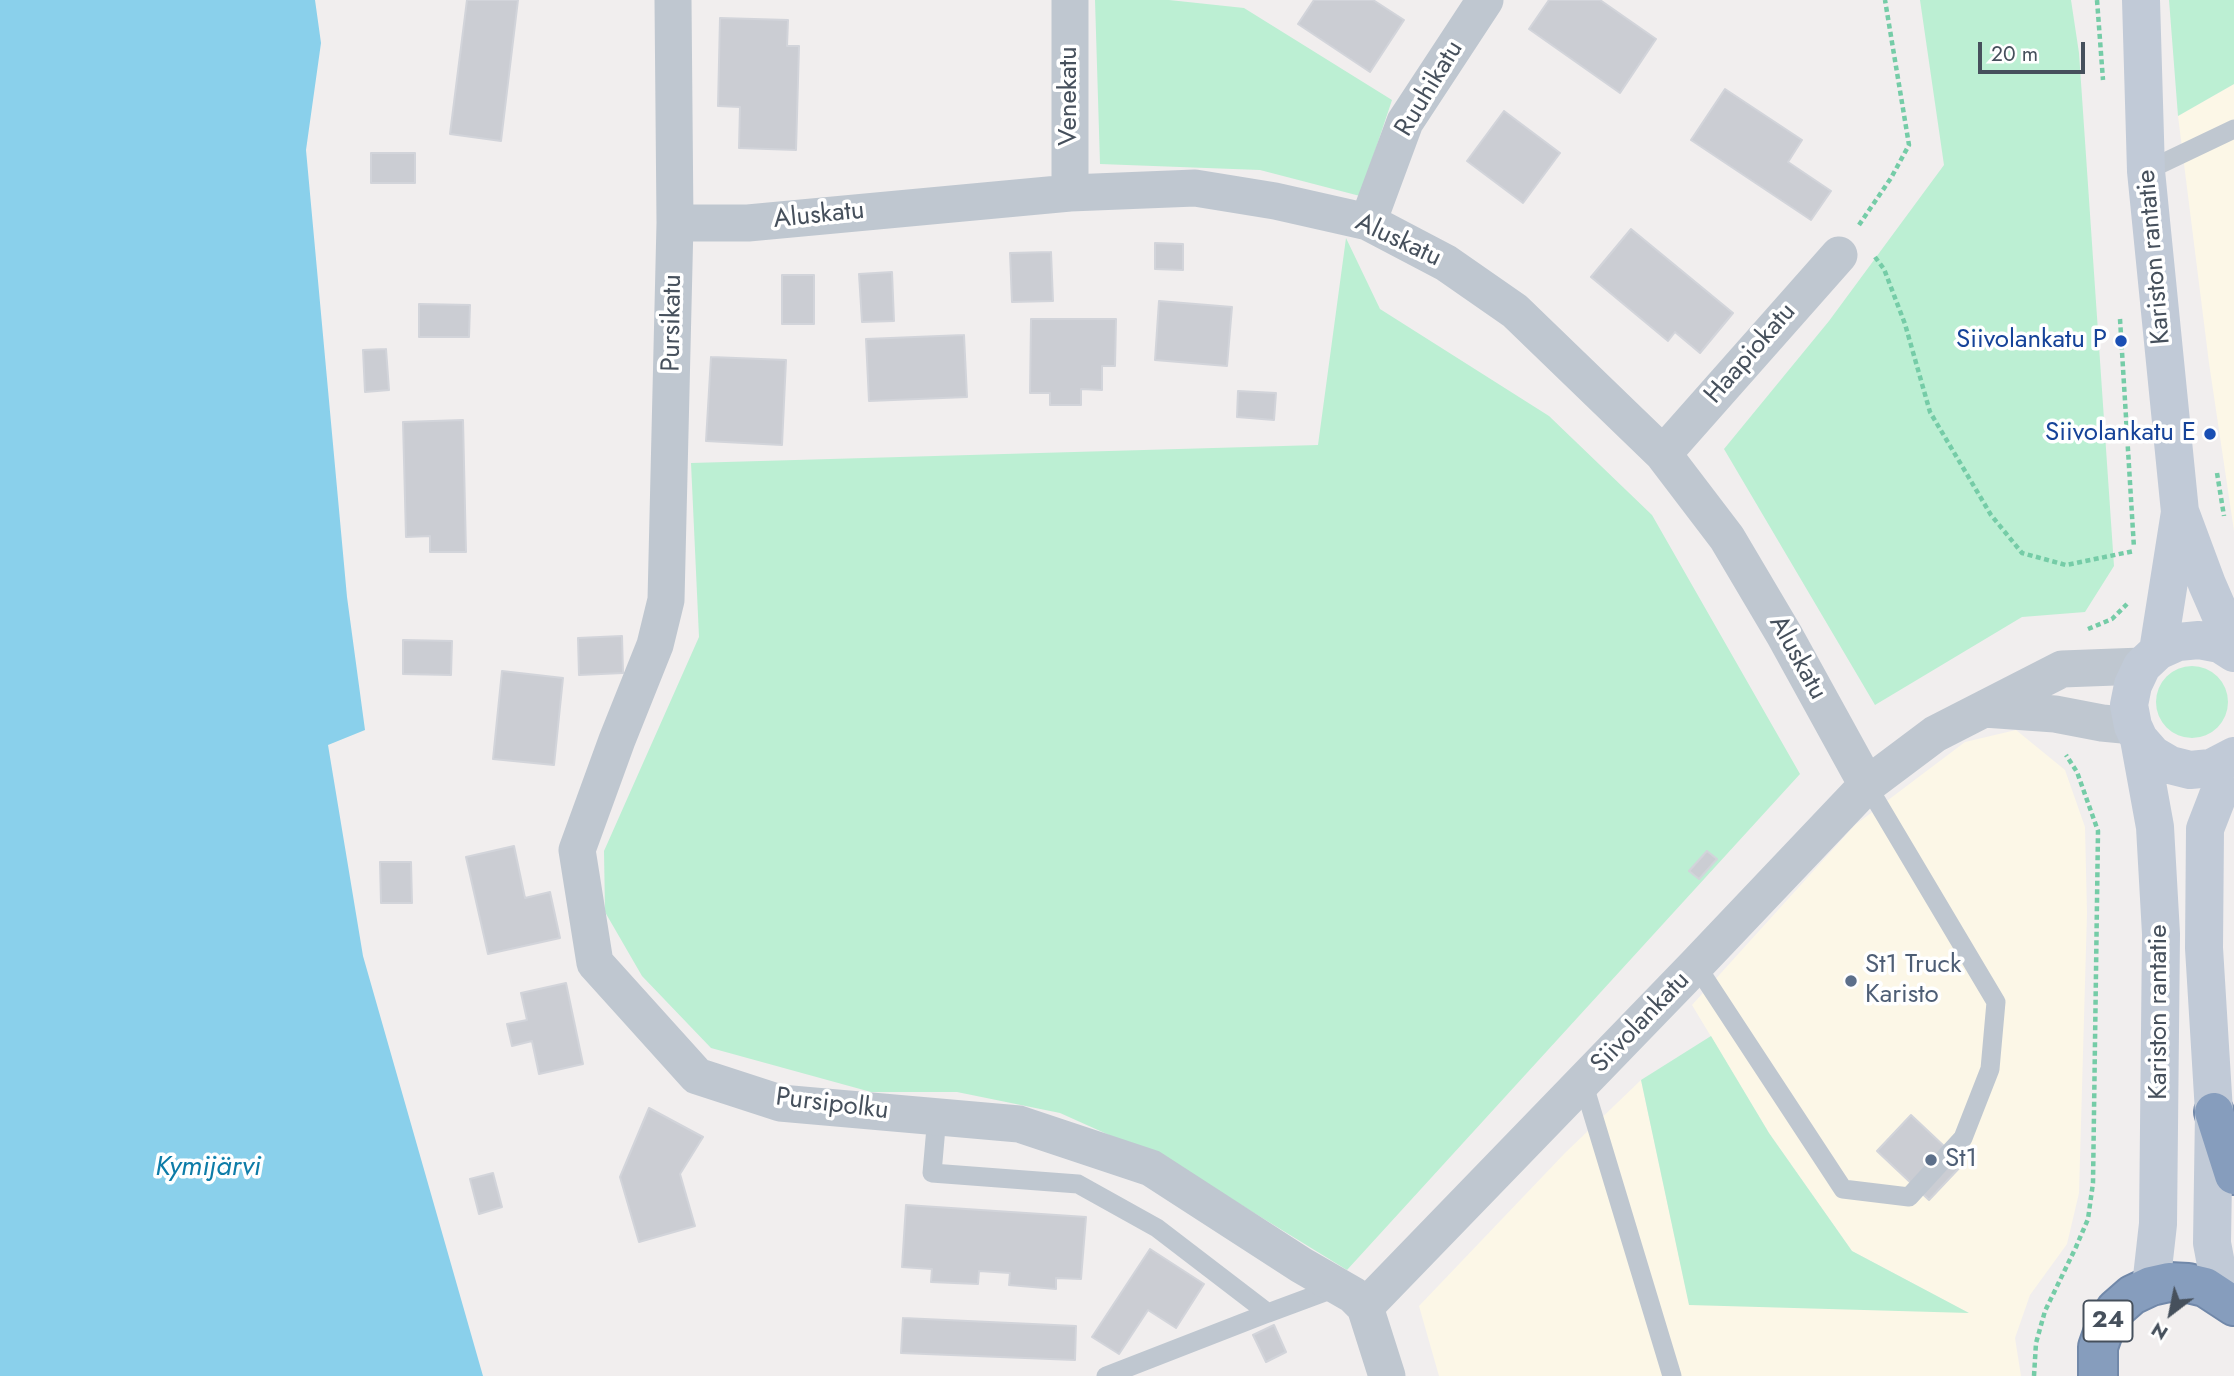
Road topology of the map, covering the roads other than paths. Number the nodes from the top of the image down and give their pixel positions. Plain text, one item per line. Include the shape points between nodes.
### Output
1 (673, 0) edge
2 (1070, 0) edge
3 (1485, 0) edge
4 (2141, 0) edge
5 (2234, 129) edge
6 (2146, 171) junction
7 (1070, 193) junction
8 (1368, 222) junction
9 (675, 223) junction
10 (1847, 243) road end
11 (1663, 454) junction
12 (2180, 512) junction
13 (655, 645) joint
14 (2234, 646) edge
15 (2234, 653) edge
16 (2150, 658) junction
17 (1984, 709) junction
18 (2136, 732) junction
19 (2234, 756) edge
20 (2234, 767) edge
21 (1867, 785) junction
22 (1696, 965) junction
23 (1583, 1082) junction
24 (2214, 1112) junction
25 (937, 1116) junction
26 (2234, 1175) edge
27 (2151, 1286) junction
28 (1351, 1297) junction
29 (2228, 1301) edge
30 (1268, 1313) junction
31 (1106, 1376) edge
32 (1387, 1376) edge
33 (1672, 1376) edge
34 (2098, 1376) edge

1 - 9 street, Pursikatu
2 - 7 street, Venekatu
3 - 8 street, Ruuhikatu via 1405,122
4 - 6 street, Kariston rantatie
5 - 6 lane
6 - 12 street, Kariston rantatie
7 - 8 street, Aluskatu via 1195,188
7 - 9 street, Aluskatu via 748,223
8 - 11 street, Aluskatu via 1446,263 1515,311
9 - 13 street, Pursikatu via 666,600
10 - 11 street, Haapiokatu
11 - 21 street, Aluskatu via 1727,538
12 - 14 street, Kariston rantatie
12 - 16 street, Kariston rantatie
13 - 25 street, Pursipolku via 577,850 595,963 697,1076 780,1103
15 - 16 street via 2220,644 2199,640 2178,642
16 - 17 street, Siivolankatu via 2062,669
16 - 18 street, Kariston rantatie via 2133,685 2129,705
17 - 18 street via 2055,714
17 - 21 street, Siivolankatu via 1935,734
18 - 19 street via 2153,755 2190,770 2211,768
18 - 27 street, Kariston rantatie via 2155,827 2161,934 2159,1213
20 - 24 street, Kariston rantatie via 2205,829 2204,948
21 - 22 street, Siivolankatu
21 - 22 lane via 1996,1002 1990,1069 1963,1138 1909,1198 1843,1189
22 - 23 street, Siivolankatu
23 - 28 street, Siivolankatu
23 - 33 lane
24 - 26 highway
24 - 29 street, Kariston rantatie via 2211,1243
25 - 28 street, Pursipolku via 1019,1124 1151,1168
25 - 30 lane via 932,1173 1078,1184 1157,1228
27 - 29 highway, 24 via 2188,1283 2206,1287
27 - 34 highway, 24 via 2116,1309 2105,1327 2098,1347
28 - 30 lane
28 - 32 street
30 - 31 lane

